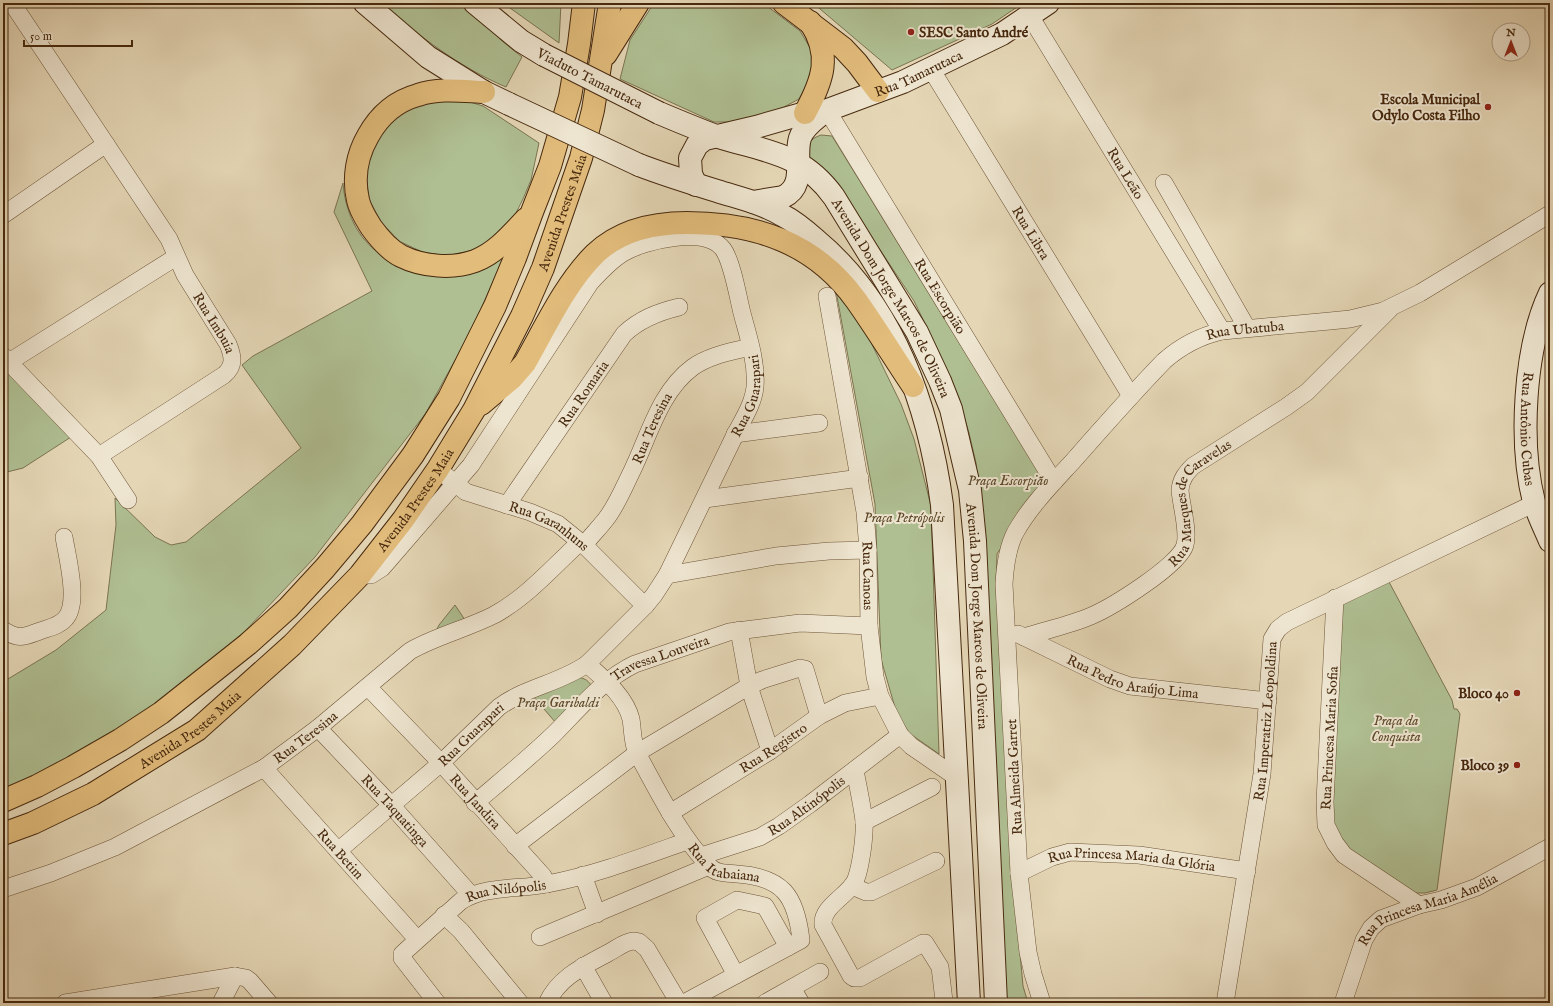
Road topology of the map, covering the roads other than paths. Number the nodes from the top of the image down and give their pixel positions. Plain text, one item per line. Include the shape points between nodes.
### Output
1 (12, 3) edge
2 (365, 3) edge
3 (475, 3) edge
4 (584, 3) edge
5 (610, 3) edge
6 (638, 3) edge
7 (784, 3) edge
8 (1048, 3) edge
9 (1030, 16) junction
10 (809, 21) junction
11 (601, 62) junction
12 (931, 70) junction
13 (878, 91) junction
14 (498, 99) junction
15 (819, 111) junction
16 (659, 113) joint
17 (717, 136) junction
18 (106, 144) junction
19 (799, 164) junction
20 (1164, 183) dead end
21 (696, 185) junction
22 (753, 202) junction
23 (532, 212) junction
24 (1550, 214) edge
25 (3, 215) edge
26 (176, 257) junction
27 (1550, 293) edge
28 (826, 296) dead end
29 (1393, 306) junction
30 (679, 307) dead end
31 (1247, 328) junction
32 (1222, 331) junction
33 (750, 348) junction
34 (6, 359) edge
35 (913, 386) junction
36 (1131, 396) junction
37 (474, 410) junction
38 (819, 423) dead end
39 (735, 434) junction
40 (99, 456) junction
41 (438, 469) junction
42 (860, 478) junction
43 (1054, 482) junction
44 (455, 483) junction
45 (705, 498) junction
46 (128, 500) dead end
47 (1535, 503) junction
48 (507, 504) junction
49 (64, 537) dead end
50 (1550, 541) edge
51 (582, 543) junction
52 (1009, 549) joint
53 (868, 550) junction
54 (360, 575) junction
55 (667, 575) junction
56 (1335, 598) junction
57 (645, 606) junction
58 (868, 626) junction
59 (1006, 628) junction
60 (3, 630) edge
61 (739, 630) junction
62 (1024, 637) junction
63 (587, 664) junction
64 (608, 681) junction
65 (749, 686) junction
66 (368, 687) junction
67 (880, 696) junction
68 (1268, 701) junction
69 (819, 716) junction
70 (318, 728) junction
71 (900, 735) junction
72 (770, 751) junction
73 (637, 753) junction
74 (441, 763) junction
75 (264, 768) junction
76 (855, 770) junction
77 (956, 777) junction
78 (932, 787) dead end
79 (3, 801) edge
80 (476, 803) junction
81 (391, 805) junction
82 (670, 813) junction
83 (864, 822) junction
84 (3, 834) edge
85 (687, 841) junction
86 (515, 846) junction
87 (1550, 847) edge
88 (338, 850) junction
89 (705, 861) junction
90 (936, 861) dead end
91 (1247, 871) junction
92 (1019, 873) junction
93 (583, 875) junction
94 (547, 884) junction
95 (852, 886) junction
96 (3, 889) edge
97 (471, 895) junction
98 (1418, 905) junction
99 (597, 914) junction
100 (444, 915) junction
101 (540, 937) dead end
102 (417, 939) junction
103 (788, 947) junction
104 (583, 966) junction
105 (820, 972) dead end
106 (736, 975) junction
107 (236, 976) junction
108 (792, 988) junction
109 (944, 1001) dead end
110 (65, 1003) edge
111 (221, 1003) edge
112 (269, 1003) edge
113 (437, 1003) edge
114 (520, 1003) edge
115 (547, 1003) edge
116 (604, 1003) edge
117 (679, 1003) edge
118 (684, 1003) edge
119 (765, 1003) edge
120 (801, 1003) edge
121 (969, 1003) edge
122 (996, 1003) edge
123 (1042, 1003) edge
124 (1225, 1003) edge
125 (1343, 1003) edge

1 - 18 street, Rua Imbuia
2 - 14 main road via 428,57
3 - 16 main road, Viaduto Tamarutaca, bridge via 521,41 544,55
4 - 23 highway, Avenida Prestes Maia via 580,44 565,117
5 - 11 highway, Avenida Prestes Maia
6 - 11 highway
7 - 10 highway
8 - 9 main road, Rua Tamarutaca
9 - 12 main road, Rua Tamarutaca via 1002,34
9 - 32 street, Rua Leão
10 - 13 highway via 850,54
10 - 15 highway via 819,39 823,63 818,89
11 - 37 highway, Avenida Prestes Maia via 581,158 543,268 522,316
12 - 13 main road, Rua Tamarutaca
12 - 36 street, Rua Libra
13 - 15 main road, Rua Tamarutaca
14 - 21 main road, Avenida Dom Jorge Marcos de Oliveira, bridge via 639,165
14 - 23 highway via 443,90 417,95 391,107 374,124 362,146 356,168 358,200 366,219 382,240 401,256 442,266 466,264 493,252
15 - 17 main road, Rua Tamarutaca
15 - 19 main road, Rua Tamarutaca via 802,134 798,146
15 - 43 street, Rua Escorpião
16 - 17 main road, Avenida Dom Jorge Marcos de Oliveira
17 - 19 main road, Avenida Dom Jorge Marcos de Oliveira via 763,148
17 - 21 main road, Rua Tamarutaca via 705,139 693,151 690,164
18 - 25 street
18 - 26 street, Rua Imbuia via 169,239
19 - 22 main road, Rua Tamarutaca via 798,179 787,195
19 - 122 main road, Avenida Dom Jorge Marcos de Oliveira via 822,181 834,197 917,332 940,381 963,456 970,490 975,541
20 - 31 street
21 - 22 main road, Avenida Dom Jorge Marcos de Oliveira
22 - 35 main road, Avenida Dom Jorge Marcos de Oliveira via 782,215 808,233 833,254 852,275 882,317 903,357
23 - 79 highway, Avenida Prestes Maia via 495,306 449,398 413,455 362,524 325,568 288,608 248,644 161,713 73,767
24 - 29 street, Rua Ubatuba via 1420,293
26 - 34 street
26 - 40 street, Rua Imbuia via 228,344 232,355 231,367 224,375
27 - 47 main road, Rua Antônio Cubas via 1543,307 1535,338 1526,413 1527,462
28 - 42 street, Rua Canoas
29 - 31 street, Rua Ubatuba via 1350,319
29 - 62 street, Rua Marques de Caravelas via 1307,392 1188,471 1180,484 1185,546 1166,568 1121,600 1097,613
30 - 48 street, Rua Romaria via 654,314 624,334
31 - 32 street, Rua Ubatuba
32 - 36 street, Rua Ubatuba via 1202,337 1174,352
33 - 39 street, Rua Guarapari via 755,387 748,410
33 - 44 street, Rua Guarapari via 728,259 720,246 705,238 682,237 633,248 614,259 590,283 476,459
33 - 51 street, Rua Teresina via 721,354 701,363 673,387 613,508 606,519
34 - 40 street
35 - 37 highway via 856,300 827,268 810,255 786,241 746,228 702,223 672,224 632,232 608,244 596,254 570,286 518,372
35 - 77 main road, Avenida Dom Jorge Marcos de Oliveira via 929,436 942,505
36 - 43 street, Rua Ubatuba
37 - 41 highway, Avenida Prestes Maia
38 - 39 street
39 - 45 street, Rua Guarapari
40 - 46 street
41 - 44 street, Rua Garanhuns
41 - 54 highway, Avenida Prestes Maia via 403,520
42 - 45 street
42 - 53 street, Rua Canoas
43 - 52 street, Rua Ubatuba via 1025,517 1014,534
44 - 48 street, Rua Garanhuns via 466,492
44 - 54 street, Rua Guarapari via 382,568 371,575
45 - 55 street, Rua Guarapari
47 - 50 main road, Rua Antônio Cubas
47 - 56 street, Rua Imperatriz Leopoldina
48 - 51 street, Rua Garanhuns via 558,524
49 - 60 street via 73,585 68,616 58,624 24,637 14,636
51 - 57 street, Rua Garanhuns
51 - 66 street, Rua Teresina via 518,600 470,626 414,648
52 - 59 street, Rua Almeida Garret via 1004,584
53 - 55 street via 776,556
53 - 58 street, Rua Canoas
54 - 84 highway, Avenida Prestes Maia via 292,645 197,730 93,794 33,823
55 - 57 street, Rua Guarapari
56 - 68 street, Rua Imperatriz Leopoldina via 1287,622 1274,633
56 - 98 street, Rua Princesa Maria Sofia via 1326,826 1334,843 1344,855
57 - 63 street, Rua Guarapari
58 - 61 street, Travessa Louveira via 800,623
58 - 67 street, Rua Canoas
59 - 62 street, Rua Pedro Araújo Lima
59 - 92 street, Rua Almeida Garret
61 - 64 street, Travessa Louveira via 635,664
61 - 65 street
62 - 68 street, Rua Pedro Araújo Lima via 1110,679 1130,686
63 - 64 street, Rua Itabaiana
63 - 74 street, Rua Guarapari via 578,671 508,701
64 - 73 street, Rua Itabaiana via 629,712
64 - 80 street, Travessa Louveira via 553,735
65 - 69 street via 800,668 805,669
65 - 72 street
65 - 73 street
66 - 70 street, Rua Teresina
66 - 74 street, Rua Jandira
67 - 69 street, Rua Registro via 845,703
67 - 71 street, Rua Canoas
68 - 91 street, Rua Imperatriz Leopoldina via 1262,774
69 - 72 street, Rua Registro
70 - 75 street, Rua Teresina
70 - 81 street, Rua Taquatinga
71 - 76 street, Rua Altinópolis
71 - 77 street, Rua Canoas via 910,746
72 - 82 street, Rua Registro
73 - 82 street, Rua Itabaiana
73 - 86 street
74 - 80 street, Rua Jandira
74 - 81 street, Rua Guarapari
75 - 88 street, Rua Betim
75 - 96 street, Rua Teresina via 115,847
76 - 83 street
76 - 89 street, Rua Altinópolis via 780,826
77 - 121 main road, Avenida Dom Jorge Marcos de Oliveira
78 - 83 street
80 - 86 street, Rua Jandira
81 - 88 street, Rua Guarapari
81 - 97 street, Rua Taquatinga
82 - 85 street, Rua Itabaiana
83 - 95 street via 860,865
85 - 89 street, Rua Itabaiana
85 - 93 street, Rua Nilópolis
86 - 94 street, Rua Jandira via 543,876
87 - 98 street, Rua Princesa Maria Amélia via 1476,887 1441,900
88 - 102 street, Rua Betim
89 - 99 street, Rua Altinópolis
89 - 103 street, Rua Itabaiana via 720,872 763,879 775,884 787,895 795,908 801,940
90 - 95 street via 871,892
91 - 92 street, Rua Princesa Maria da Glória via 1139,855 1070,852 1052,857
91 - 124 street, Rua Imperatriz Leopoldina
92 - 123 street, Rua Almeida Garret via 1028,952
93 - 94 street, Rua Nilópolis
93 - 99 street
94 - 97 street, Rua Nilópolis via 484,891
95 - 109 street via 826,912 823,920 825,929 851,976 860,978 926,943 940,967
97 - 100 street, Rua Nilópolis
98 - 125 street, Rua Princesa Maria Amélia via 1381,918 1371,928 1364,940
99 - 101 street, Rua Altinópolis
100 - 102 street, Rua Nilópolis
100 - 114 street via 461,931
102 - 113 street, Rua Nilópolis via 403,951 402,958
103 - 106 street, Rua Itabaiana
103 - 106 street via 765,906 737,900 704,918
104 - 115 street via 556,988
104 - 116 street
104 - 117 street via 629,941 639,942 647,949
105 - 108 street
106 - 118 street, Rua Itabaiana
107 - 110 street
107 - 111 street
107 - 112 street via 250,981
108 - 119 street
108 - 120 street

